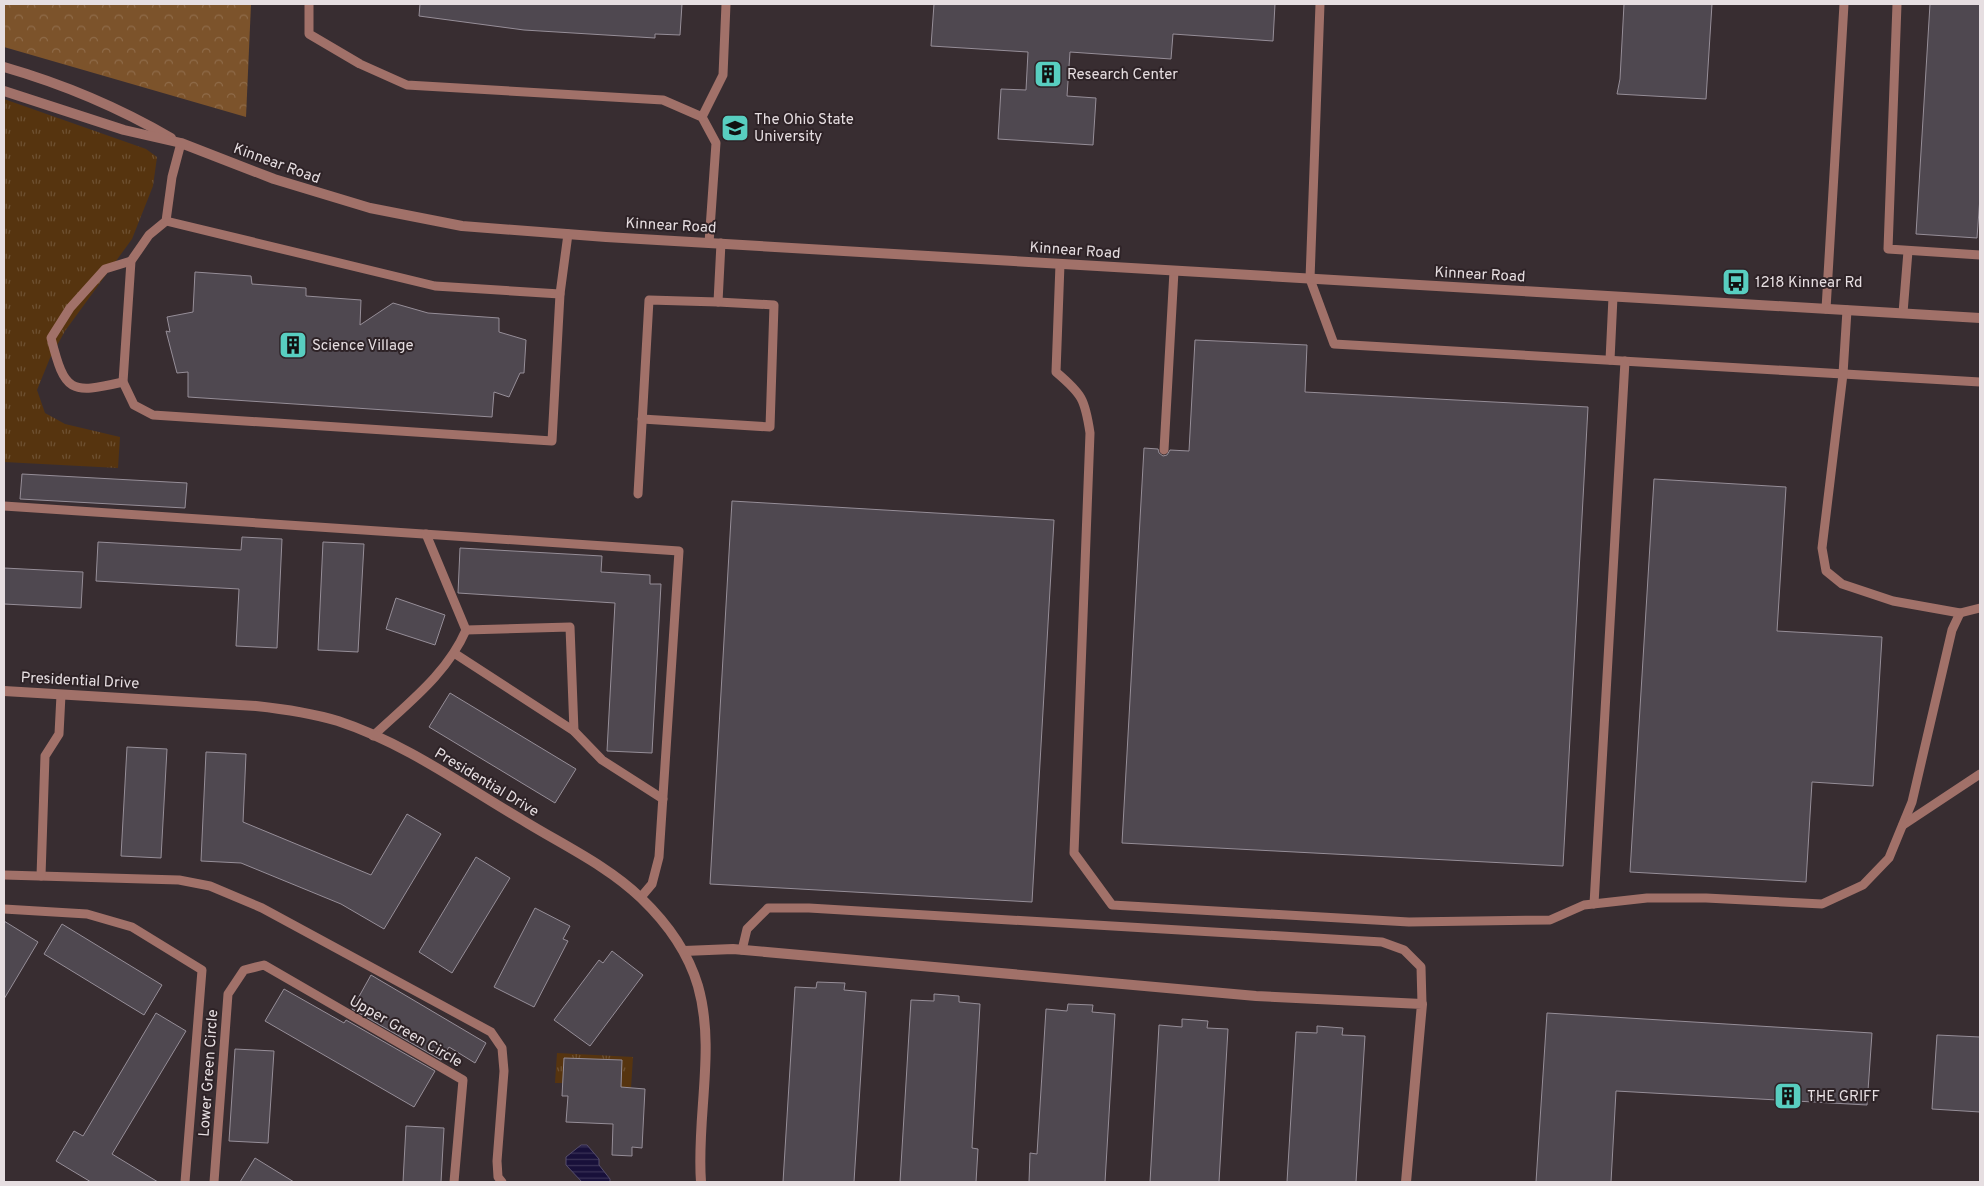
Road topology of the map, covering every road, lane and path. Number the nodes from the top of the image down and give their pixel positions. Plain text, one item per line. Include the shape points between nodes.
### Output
1 (310, 4) edge
2 (726, 4) edge
3 (1320, 4) edge
4 (1844, 4) edge
5 (1897, 4) edge
6 (4, 66) edge
7 (4, 91) edge
8 (702, 116) junction
9 (181, 143) junction
10 (166, 221) junction
11 (568, 234) junction
12 (709, 242) junction
13 (721, 243) junction
14 (1908, 251) junction
15 (1980, 255) edge
16 (132, 261) junction
17 (1060, 264) junction
18 (1174, 271) junction
19 (1310, 279) junction
20 (560, 294) junction
21 (1613, 297) junction
22 (718, 302) junction
23 (1826, 309) junction
24 (1847, 310) junction
25 (1903, 313) junction
26 (1980, 318) edge
27 (1610, 360) junction
28 (1625, 361) junction
29 (1843, 374) junction
30 (123, 382) junction
31 (1980, 382) edge
32 (642, 418) junction
33 (1164, 450) dead end
34 (638, 494) dead end
35 (4, 506) edge
36 (426, 534) junction
37 (1980, 608) edge
38 (1960, 613) junction
39 (466, 630) junction
40 (454, 653) junction
41 (4, 691) edge
42 (62, 695) junction
43 (574, 731) junction
44 (373, 736) junction
45 (1980, 774) edge
46 (663, 799) junction
47 (1903, 825) junction
48 (4, 875) edge
49 (41, 876) junction
50 (641, 897) junction
51 (1594, 904) junction
52 (4, 909) edge
53 (742, 950) junction
54 (684, 951) junction
55 (244, 970) joint
56 (1422, 1004) junction
57 (185, 1182) edge
58 (214, 1182) edge
59 (454, 1182) edge
60 (502, 1182) edge
61 (701, 1182) edge
62 (1406, 1182) edge

1 - 8 lane via 309,34 360,64 407,85 663,100
2 - 8 lane via 723,76
3 - 19 lane
4 - 23 lane
5 - 14 lane via 1888,249
6 - 9 street, Kinnear Road via 52,81 129,114
7 - 9 street, Kinnear Road via 124,130
8 - 12 lane via 716,143
9 - 10 lane
9 - 11 street, Kinnear Road via 282,181 370,208 462,226
10 - 16 lane via 149,235
10 - 20 lane via 435,286
11 - 12 street, Kinnear Road
11 - 20 lane
12 - 13 street, Kinnear Road
13 - 17 street, Kinnear Road
13 - 22 lane
14 - 15 lane
14 - 25 lane
16 - 30 lane
16 - 30 lane via 106,269 70,308 51,338 58,368 70,384 86,390
17 - 18 street, Kinnear Road
17 - 51 lane via 1056,372 1074,387 1085,402 1090,433 1074,853 1112,905 1409,922 1550,920
18 - 19 street, Kinnear Road
18 - 33 lane
19 - 21 street, Kinnear Road
19 - 27 lane via 1334,344
20 - 30 lane via 552,441 154,415 134,405
21 - 23 street, Kinnear Road
21 - 27 lane
22 - 32 lane via 649,300
22 - 32 lane via 774,305 770,427
23 - 24 street, Kinnear Road
24 - 25 street, Kinnear Road
24 - 29 lane
25 - 26 street, Kinnear Road
27 - 28 lane
28 - 29 lane
28 - 51 lane
29 - 31 lane
29 - 38 lane via 1822,548 1826,571 1842,584 1885,598
32 - 34 lane
35 - 36 lane
36 - 39 lane
36 - 46 lane via 679,551
37 - 38 lane
38 - 47 lane via 1952,630 1912,802
39 - 40 lane
39 - 43 lane via 570,628
40 - 43 lane
40 - 44 lane via 440,673
41 - 42 street, Presidential Drive
42 - 44 street, Presidential Drive via 214,702 294,710 337,721
42 - 49 lane via 59,734 45,756
43 - 46 lane via 602,760
44 - 50 street, Presidential Drive via 429,764 551,837 612,874
45 - 47 lane
46 - 50 lane via 659,857 652,884
47 - 51 lane via 1889,858 1863,885 1822,904 1647,898
48 - 49 lane
49 - 60 lane via 180,880 210,886 262,908 491,1032 502,1048 504,1071 497,1161 498,1177
50 - 54 street, Presidential Drive
52 - 57 lane via 87,914 132,928 202,970
53 - 54 street
53 - 56 street via 1256,996
53 - 56 lane via 747,929 768,908 1382,942 1404,950 1421,967
54 - 61 street, Presidential Drive via 698,986 703,1012 705,1063 699,1157
55 - 58 lane, Lower Green Circle via 228,994
55 - 59 lane, Upper Green Circle via 264,965 463,1080
56 - 62 street

